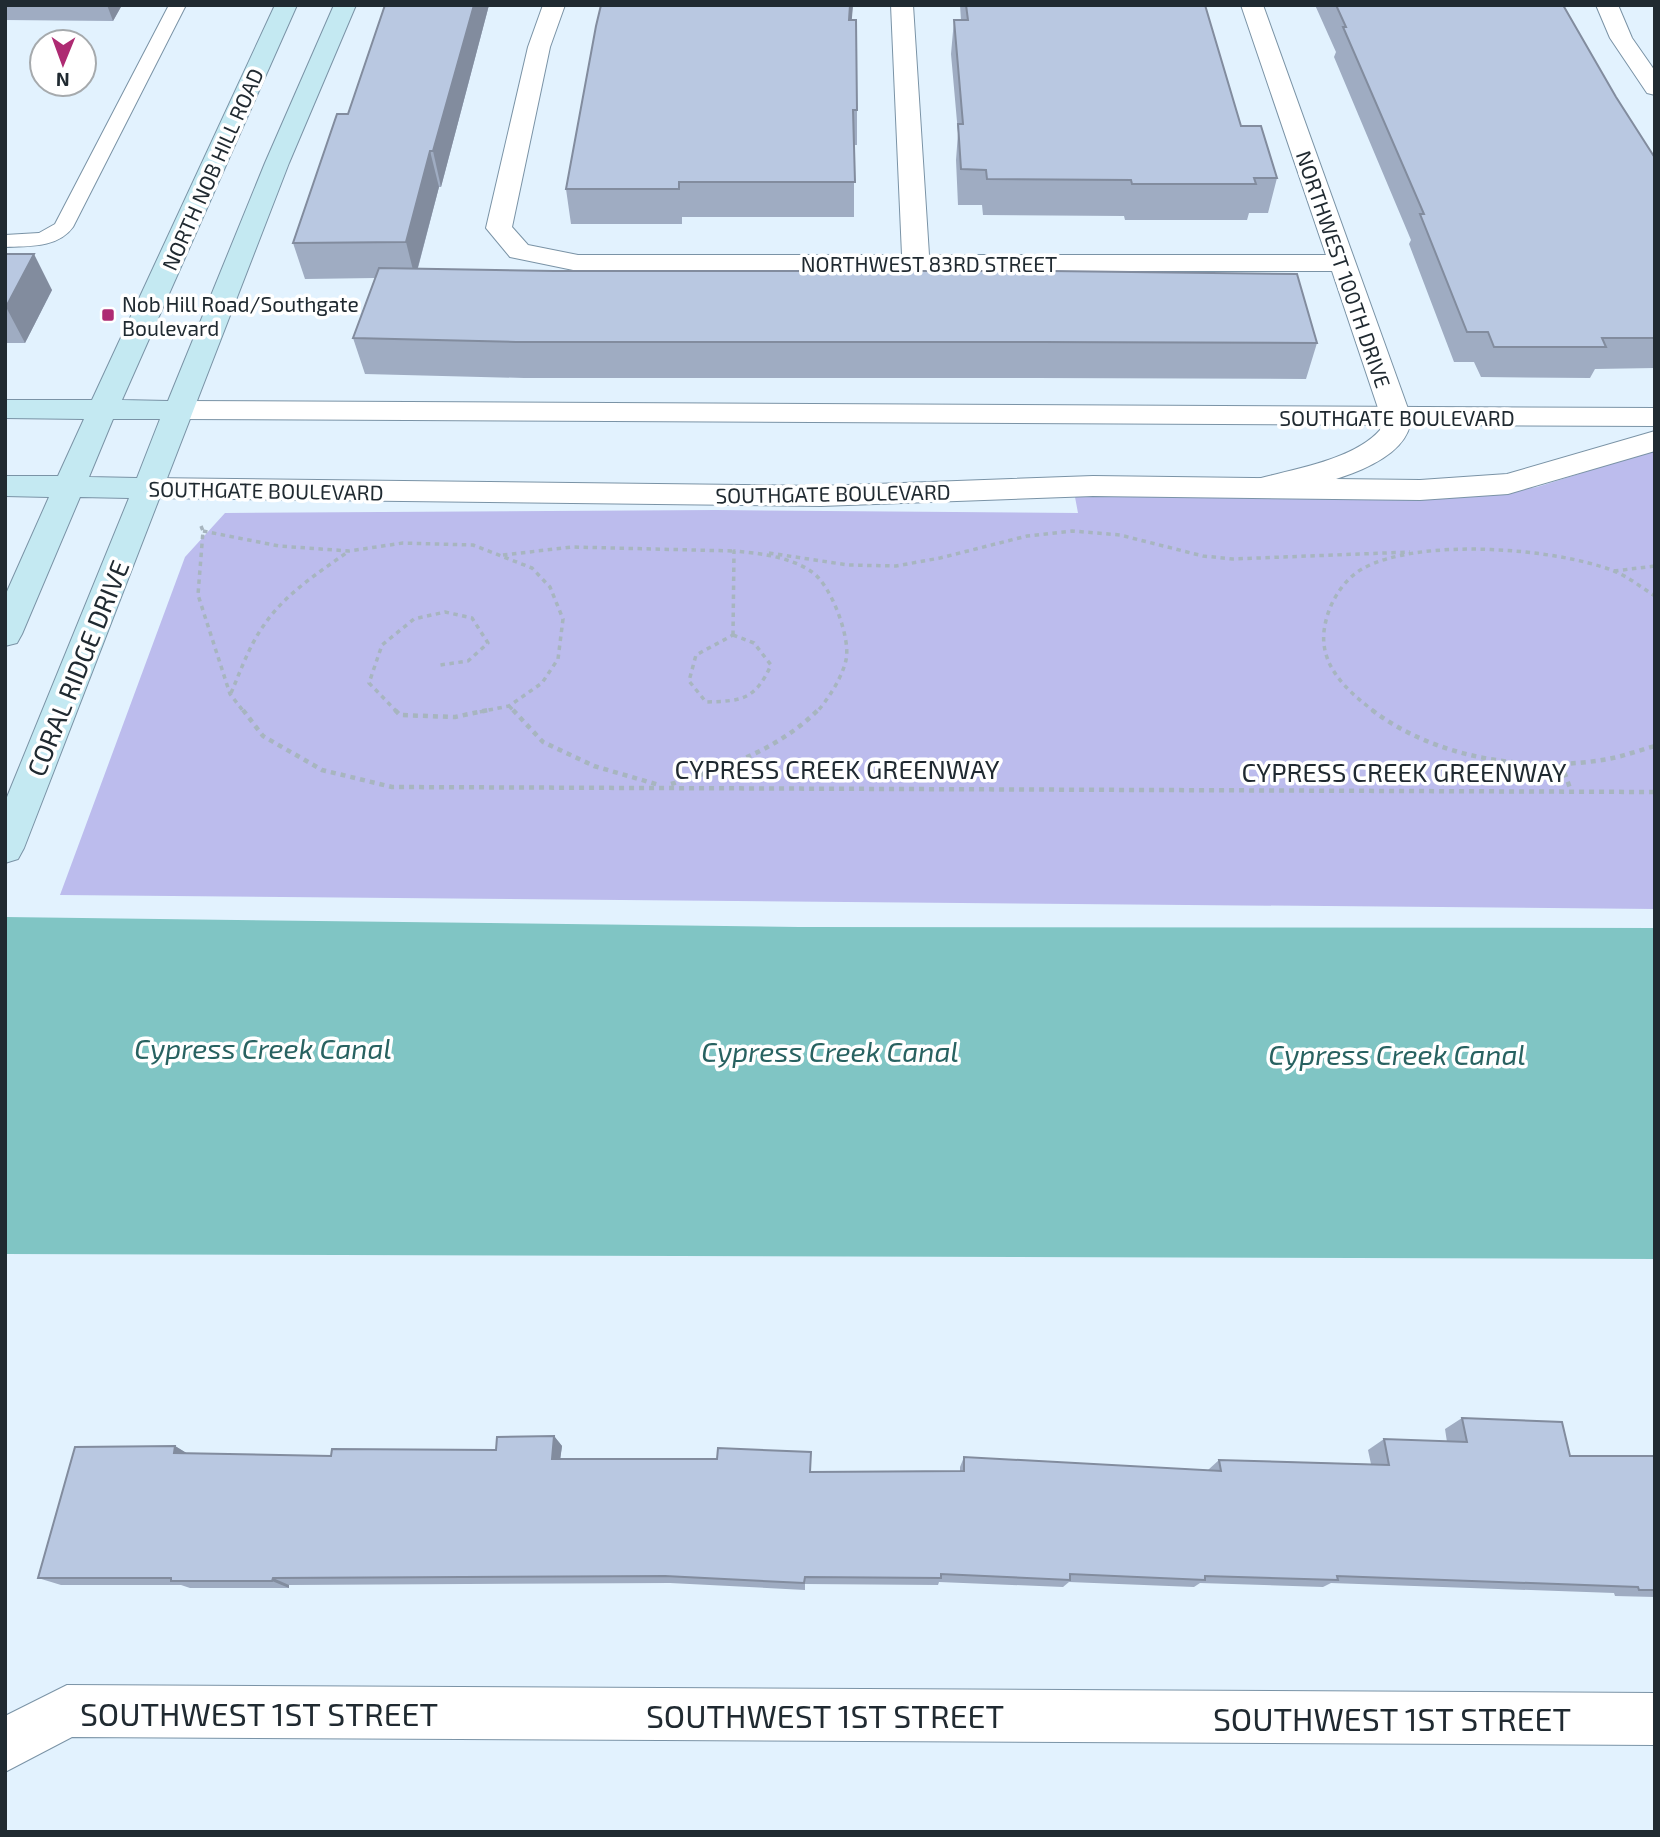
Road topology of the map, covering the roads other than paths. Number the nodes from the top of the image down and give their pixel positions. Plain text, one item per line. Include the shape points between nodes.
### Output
1 (178, 5) edge
2 (286, 5) edge
3 (345, 5) edge
4 (554, 5) edge
5 (902, 5) edge
6 (1252, 5) edge
7 (1607, 5) edge
8 (1655, 88) edge
9 (5, 241) edge
10 (916, 263) junction
11 (1341, 263) junction
12 (5, 409) edge
13 (103, 409) junction
14 (180, 410) junction
15 (1396, 417) junction
16 (1655, 417) edge
17 (1655, 441) edge
18 (5, 486) edge
19 (69, 487) junction
20 (149, 488) junction
21 (1260, 488) junction
22 (5, 634) edge
23 (5, 848) edge
24 (1655, 1719) edge
25 (5, 1745) edge

1 - 9 lane via 63,227 39,240
2 - 13 main road, NORTH NOB HILL ROAD
3 - 14 main road
4 - 10 street, NORTHWEST 83RD STREET via 539,47 499,228 519,251 578,263
5 - 10 street
6 - 11 street, NORTHWEST 100TH DRIVE
7 - 8 street via 1621,38
10 - 11 street, NORTHWEST 83RD STREET
11 - 15 street, NORTHWEST 100TH DRIVE
12 - 13 main road, SOUTHGATE BOULEVARD
13 - 14 main road, SOUTHGATE BOULEVARD
13 - 19 main road, NORTH NOB HILL ROAD
14 - 15 street, SOUTHGATE BOULEVARD
14 - 20 main road
15 - 16 street, SOUTHGATE BOULEVARD
15 - 21 street, NORTHWEST 100TH DRIVE via 1394,433 1379,449 1338,467
17 - 21 street, SOUTHGATE BOULEVARD via 1508,484 1420,490
18 - 19 main road, SOUTHGATE BOULEVARD
19 - 20 main road, SOUTHGATE BOULEVARD
19 - 22 main road
20 - 21 street, SOUTHGATE BOULEVARD via 821,496 1093,486
20 - 23 main road, CORAL RIDGE DRIVE
24 - 25 street, SOUTHWEST 1ST STREET via 67,1711

